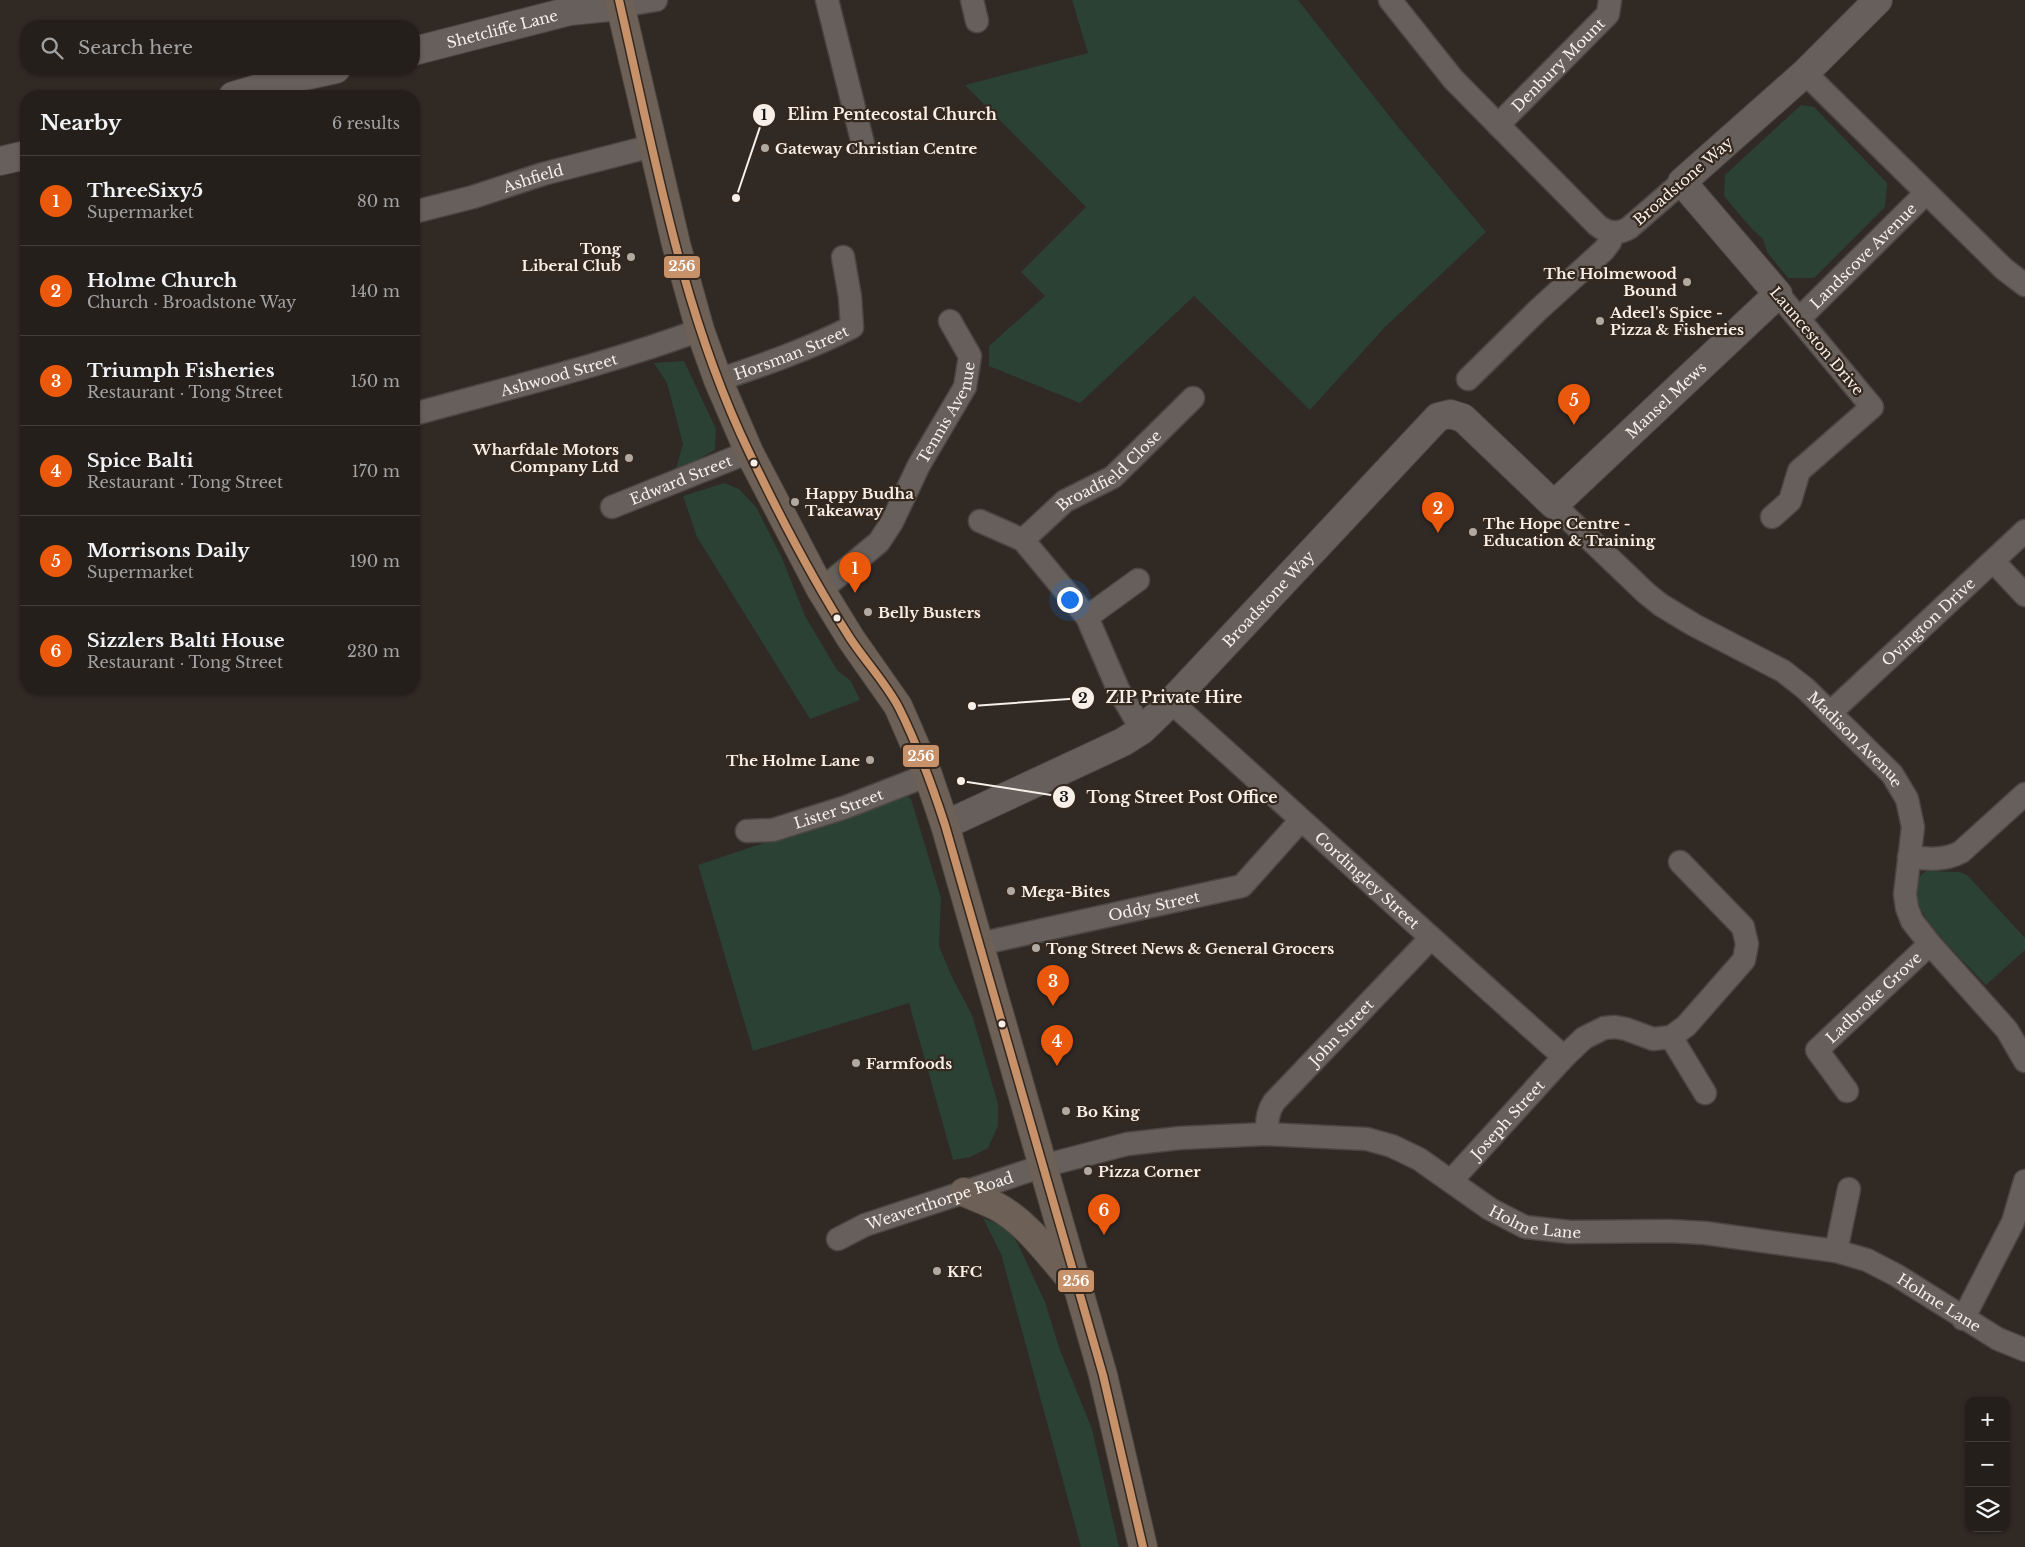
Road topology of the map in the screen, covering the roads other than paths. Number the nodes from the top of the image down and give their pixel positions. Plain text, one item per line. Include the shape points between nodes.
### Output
1 (656, 0) edge
2 (827, 0) edge
3 (1390, 0) edge
4 (1610, 0) edge
5 (1878, 0) edge
6 (620, 3) edge
7 (420, 49) edge
8 (1805, 74) junction
9 (309, 75) edge
10 (254, 90) edge
11 (1498, 125) junction
12 (863, 144) dead end
13 (652, 146) junction
14 (20, 156) edge
15 (0, 161) edge
16 (1682, 182) junction
17 (1926, 193) junction
18 (420, 210) edge
19 (1612, 232) junction
20 (843, 257) dead end
21 (2025, 285) edge
22 (1778, 294) junction
23 (1799, 319) junction
24 (950, 321) dead end
25 (700, 330) junction
26 (1468, 379) dead end
27 (718, 380) junction
28 (1193, 398) dead end
29 (420, 412) edge
30 (750, 452) junction
31 (1554, 505) junction
32 (612, 507) dead end
33 (1772, 517) dead end
34 (980, 521) dead end
35 (2025, 532) edge
36 (1023, 540) junction
37 (1994, 562) junction
38 (1138, 580) dead end
39 (821, 590) junction
40 (2025, 595) edge
41 (1086, 617) junction
42 (1172, 702) junction
43 (1830, 713) junction
44 (1142, 730) junction
45 (928, 775) junction
46 (2025, 794) edge
47 (1301, 820) junction
48 (945, 825) junction
49 (747, 831) dead end
50 (1910, 857) junction
51 (1680, 862) dead end
52 (1430, 939) junction
53 (979, 944) junction
54 (1930, 944) junction
55 (1671, 1036) junction
56 (1564, 1057) junction
57 (2025, 1061) edge
58 (1847, 1091) dead end
59 (1705, 1093) dead end
60 (1267, 1134) junction
61 (1043, 1166) junction
62 (1452, 1180) junction
63 (2025, 1181) edge
64 (1849, 1189) dead end
65 (964, 1192) junction
66 (838, 1239) dead end
67 (1836, 1251) junction
68 (1077, 1286) junction
69 (1963, 1319) junction
70 (2025, 1350) edge
71 (1143, 1547) edge

1 - 6 street
2 - 12 street
3 - 11 street via 1454,79
4 - 11 street, Denbury Mount via 1608,14
5 - 8 street, Broadstone Way
6 - 7 street, Shetcliffe Lane via 570,11
6 - 13 highway
8 - 16 street, Broadstone Way
8 - 17 street, Landscove Avenue
9 - 10 street
11 - 19 street via 1597,225
13 - 18 street, Ashfield
13 - 25 highway
14 - 15 street
16 - 19 street, Broadstone Way via 1629,228
16 - 22 street, Launceston Drive
17 - 21 street, Landscove Avenue via 2004,269
17 - 23 street, Landscove Avenue
19 - 26 street via 1604,250
20 - 27 street, Horsman Street via 852,327 759,367
22 - 23 street, Launceston Drive
22 - 31 street, Mansel Mews
23 - 33 street, Launceston Drive via 1872,407 1799,471 1790,501
24 - 39 street, Tennis Avenue via 970,356 965,387 879,542
25 - 27 highway
25 - 29 street, Ashwood Street via 602,363
27 - 30 highway
28 - 36 street, Broadfield Close via 1114,478 1065,501
30 - 32 street, Edward Street
30 - 39 highway
31 - 42 street, Broadstone Way via 1462,418 1450,414 1438,417
31 - 43 street, Madison Avenue via 1661,605 1784,671
34 - 36 street
35 - 37 street, Ovington Drive
36 - 41 street
37 - 40 street
37 - 43 street, Ovington Drive
38 - 41 street
39 - 45 highway via 851,640 898,706
41 - 44 street via 1118,689
42 - 44 street, Broadstone Way
42 - 47 street, Cordingley Street
43 - 50 street, Madison Avenue via 1883,764 1900,786 1913,826
44 - 48 street, Broadstone Way via 1094,757
45 - 48 highway
45 - 49 street, Lister Street via 846,807 773,830
46 - 50 street via 1961,852 1936,860
47 - 52 street, Cordingley Street
47 - 53 street, Oddy Street via 1242,886
48 - 53 highway
50 - 54 street, Madison Avenue via 1905,894 1907,908 1912,921
51 - 55 street via 1738,920 1747,944 1744,960 1686,1026
52 - 56 street, Cordingley Street
52 - 60 street, John Street via 1274,1102 1266,1119
53 - 61 highway
54 - 57 street, Madison Avenue via 2007,1030
54 - 58 street, Ladbroke Grove via 1812,1054
55 - 56 street, Joseph Street via 1653,1039 1626,1029 1604,1028 1584,1038
55 - 59 street
56 - 62 street, Joseph Street
60 - 61 street, Holme Lane via 1127,1144
60 - 62 street, Holme Lane via 1367,1138 1419,1159
61 - 65 street, Weaverthorpe Road
61 - 68 highway
62 - 67 street, Holme Lane via 1490,1209 1525,1227 1570,1232 1705,1233
63 - 69 street via 2010,1231
64 - 67 street
65 - 66 street, Weaverthorpe Road via 865,1225
65 - 68 highway via 997,1206 1015,1220
67 - 69 street, Holme Lane via 1867,1260 1896,1275
68 - 71 highway via 1103,1375
69 - 70 street, Holme Lane

